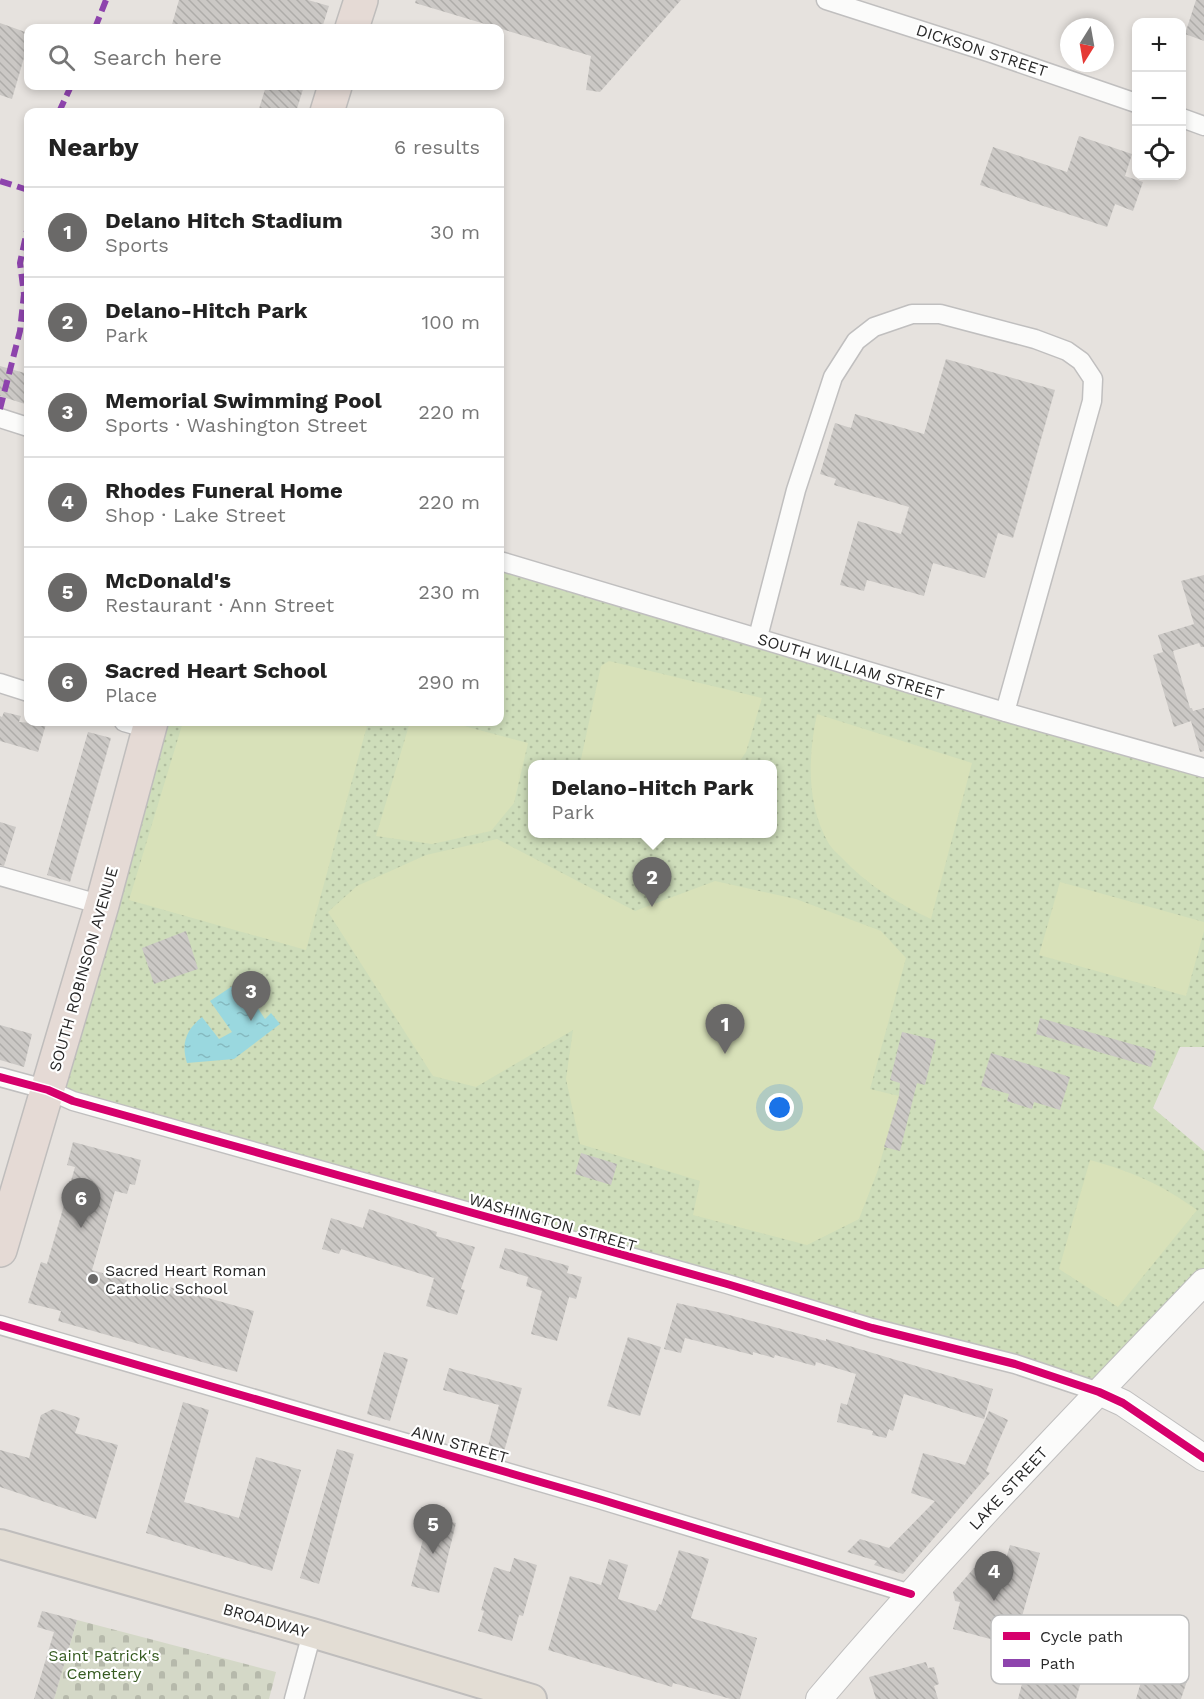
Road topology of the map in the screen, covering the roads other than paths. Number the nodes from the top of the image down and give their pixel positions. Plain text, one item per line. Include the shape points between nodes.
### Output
1 (361, 0) edge
2 (826, 0) edge
3 (353, 24) edge
4 (334, 90) edge
5 (1132, 101) edge
6 (328, 108) edge
7 (1186, 119) edge
8 (1204, 126) edge
9 (0, 418) edge
10 (24, 426) edge
11 (504, 562) edge
12 (758, 638) junction
13 (0, 683) edge
14 (24, 691) edge
15 (1005, 712) junction
16 (142, 726) edge
17 (1204, 768) edge
18 (0, 876) edge
19 (102, 905) junction
20 (0, 1077) edge
21 (48, 1090) junction
22 (0, 1250) edge
23 (1204, 1282) edge
24 (0, 1325) edge
25 (1099, 1392) junction
26 (1204, 1458) edge
27 (0, 1544) edge
28 (910, 1594) junction
29 (312, 1633) junction
30 (294, 1699) edge
31 (532, 1699) edge
32 (819, 1699) edge

1 - 3 highway
2 - 5 street, DICKSON STREET
4 - 6 highway
7 - 8 street
9 - 10 street
11 - 12 street, SOUTH WILLIAM STREET
12 - 15 street, SOUTH WILLIAM STREET
12 - 15 street via 796,490 833,377 856,341 874,327 912,314 940,314 1035,339 1081,361 1093,379 1092,401
13 - 14 street
15 - 17 street, SOUTH WILLIAM STREET
16 - 19 highway, SOUTH ROBINSON AVENUE
18 - 19 street
19 - 21 highway, SOUTH ROBINSON AVENUE
20 - 21 street, WASHINGTON STREET
21 - 22 highway, SOUTH ROBINSON AVENUE
21 - 25 street, WASHINGTON STREET via 84,1104 872,1328 1015,1364
23 - 25 main road, LAKE STREET
24 - 28 street, ANN STREET
25 - 26 main road via 1123,1403
25 - 28 main road, LAKE STREET
27 - 29 main road, BROADWAY
28 - 32 main road, LAKE STREET
29 - 30 street
29 - 31 main road, BROADWAY

